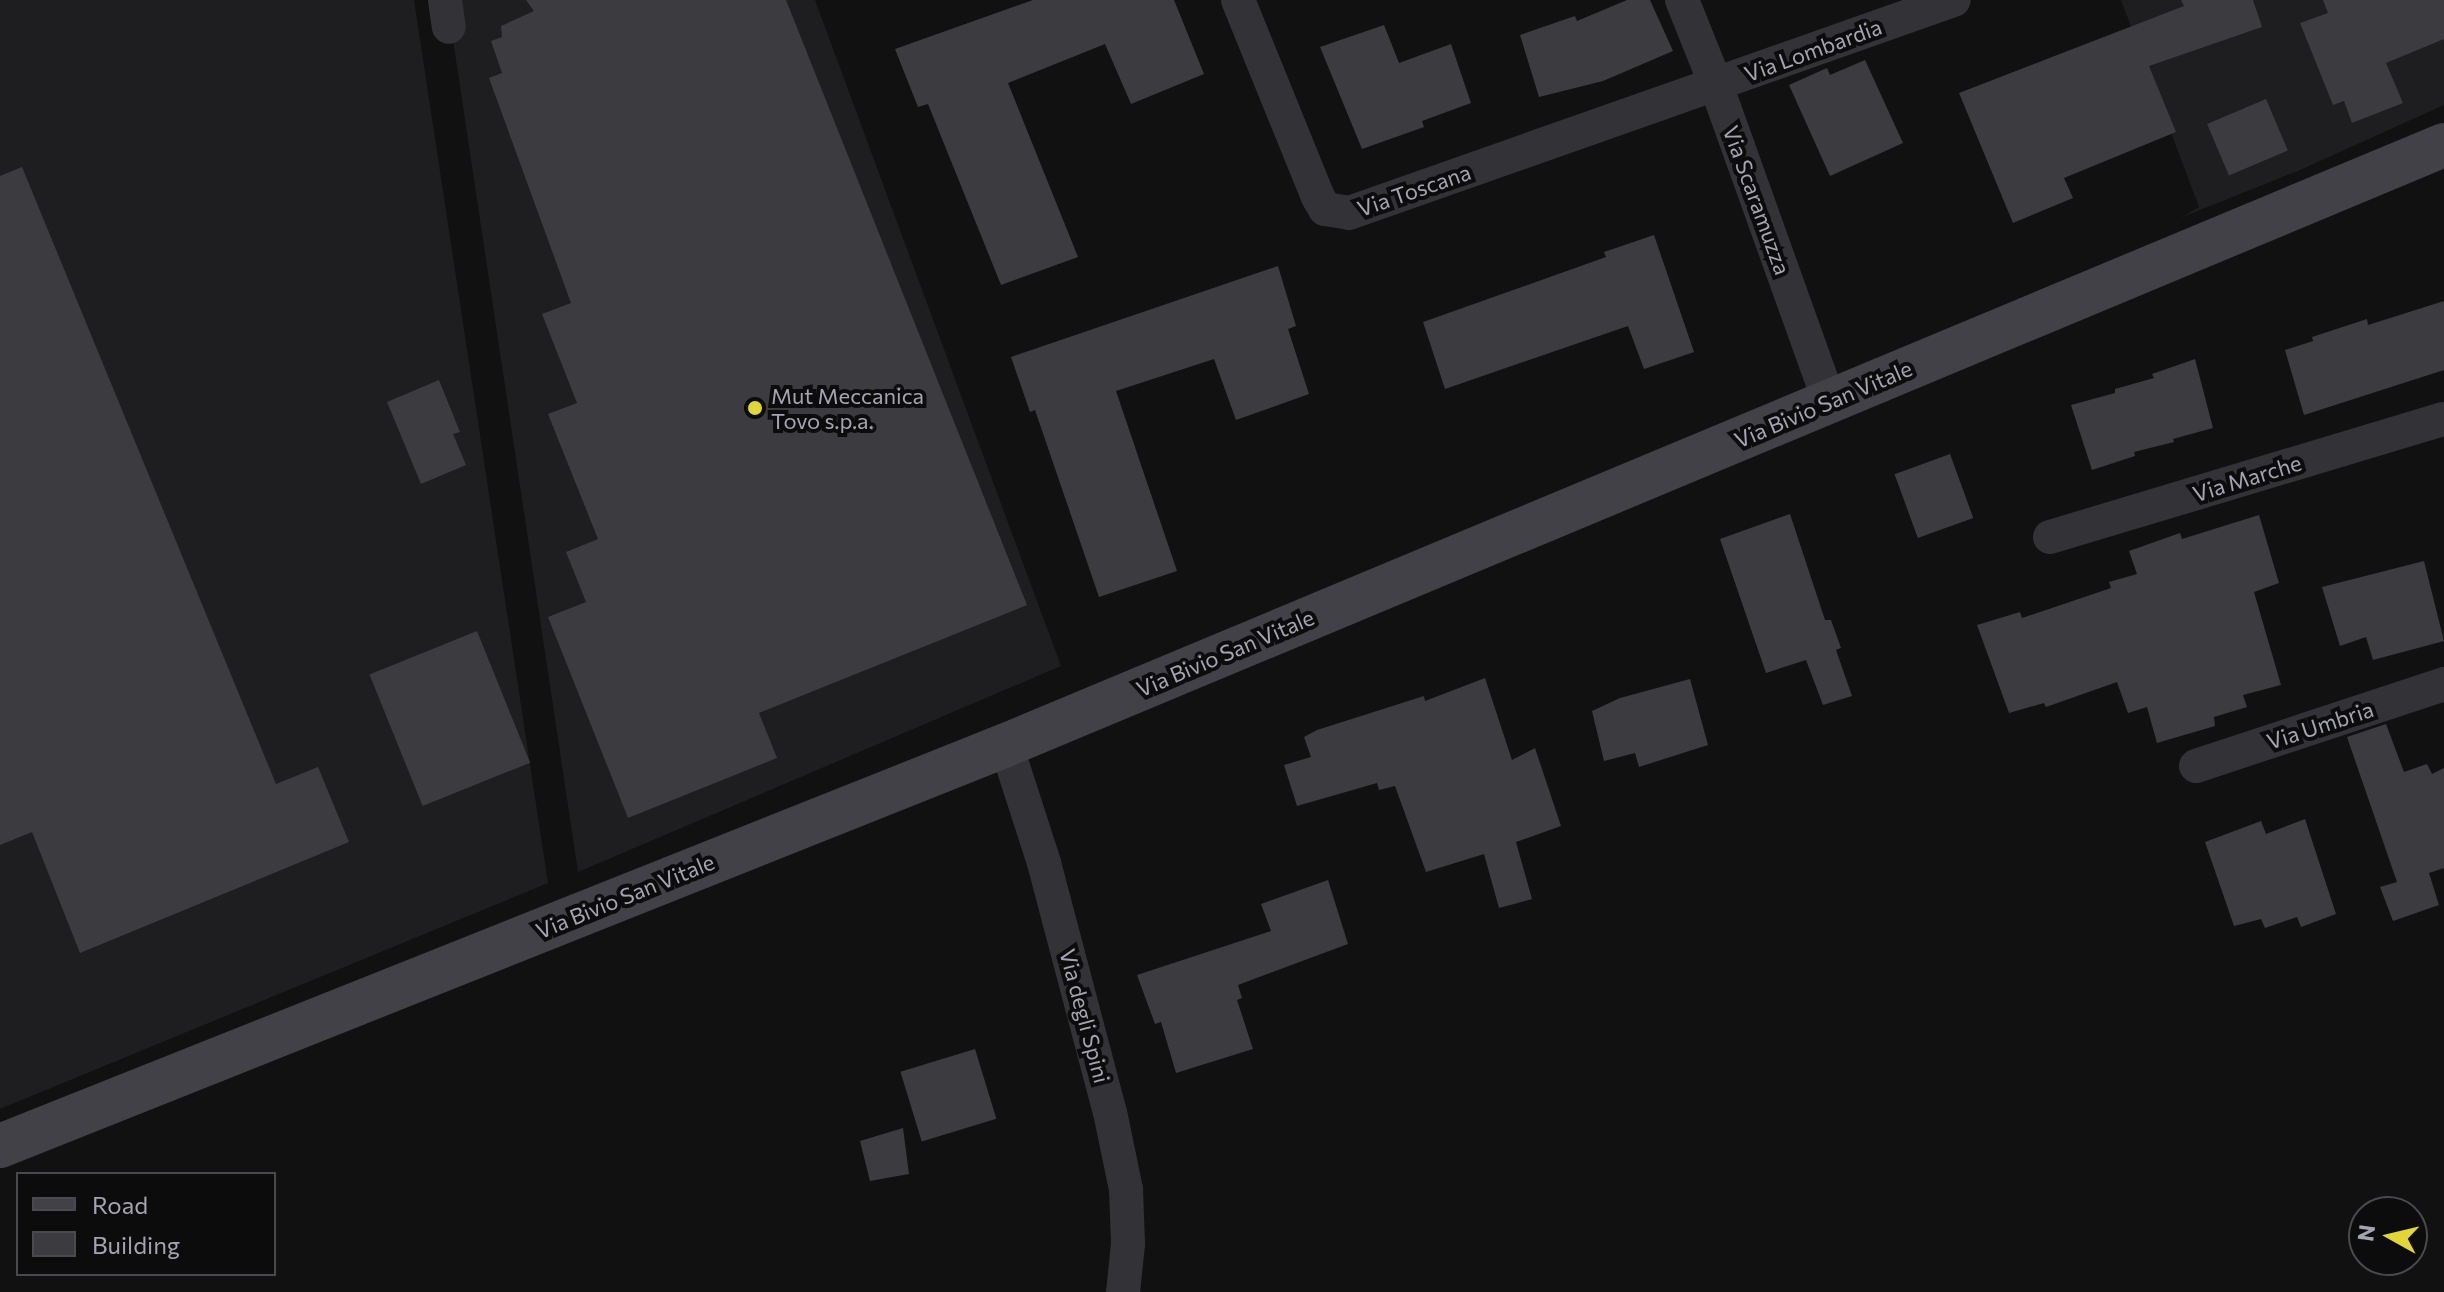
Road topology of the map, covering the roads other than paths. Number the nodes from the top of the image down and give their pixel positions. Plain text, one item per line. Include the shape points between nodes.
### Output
1 (1238, 0) edge
2 (1682, 0) edge
3 (1954, 0) edge
4 (1716, 85) junction
5 (2444, 145) edge
6 (1829, 401) junction
7 (2444, 419) edge
8 (2050, 537) dead end
9 (2444, 684) edge
10 (1006, 745) junction
11 (2196, 766) dead end
12 (0, 1146) edge
13 (1123, 1292) edge

1 - 4 street, Via Toscana via 1318,197 1325,209 1337,213
2 - 4 street, Via Scaramuzza
3 - 4 street, Via Lombardia
4 - 6 street, Via Scaramuzza
5 - 6 main road, Via Bivio San Vitale
6 - 10 main road, Via Bivio San Vitale
7 - 8 street, Via Marche
9 - 11 street, Via Umbria
10 - 12 main road, Via Bivio San Vitale
10 - 13 street, Via degli Spini via 1044,863 1110,1112 1126,1189

